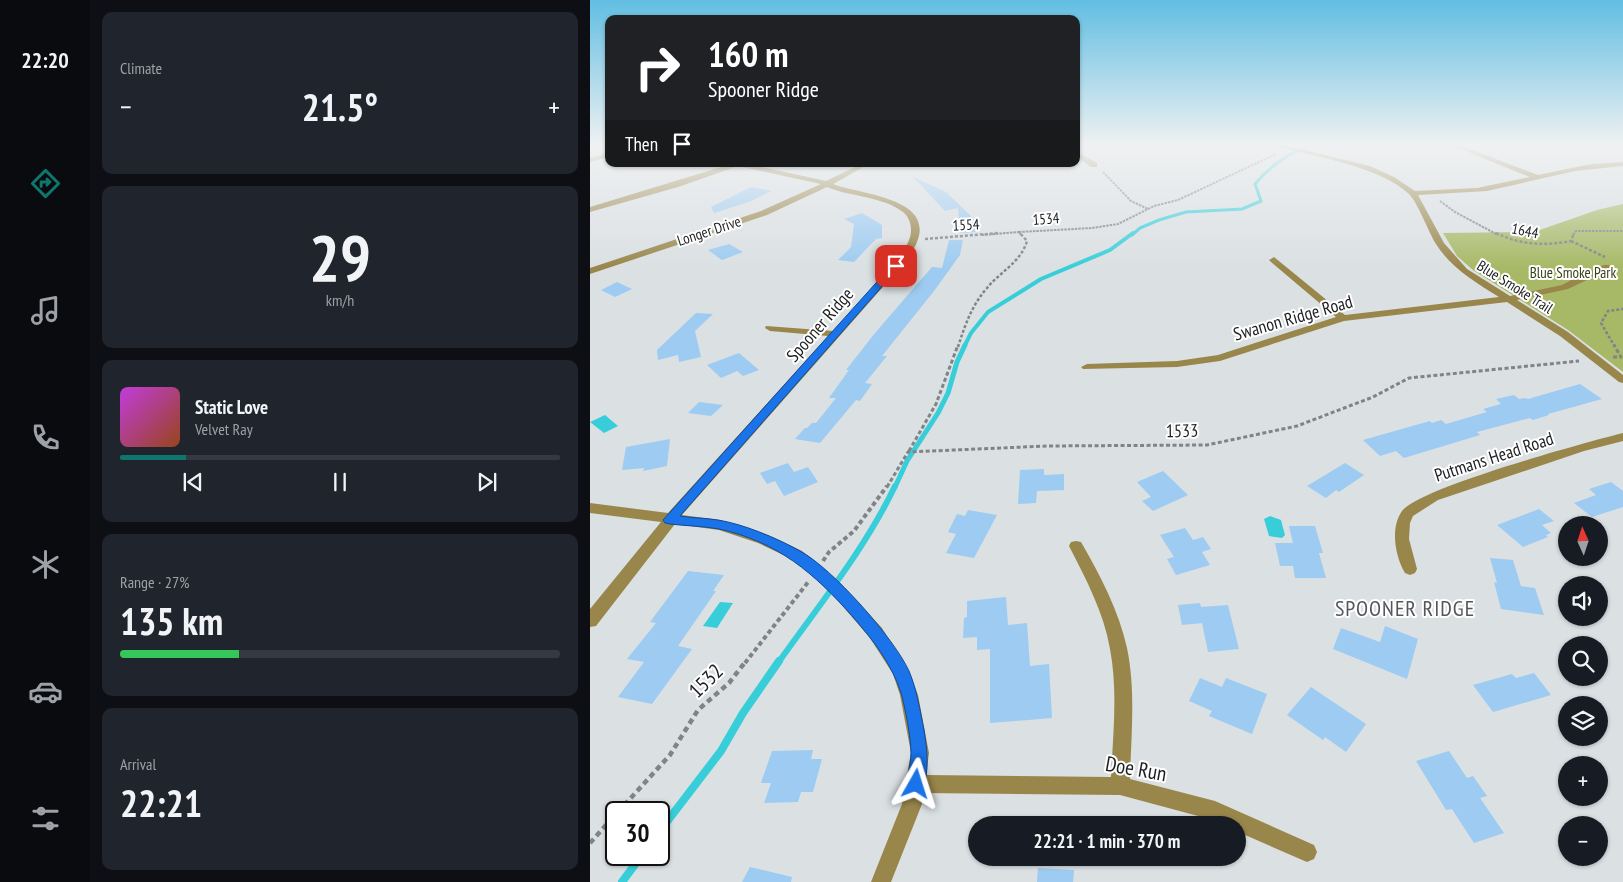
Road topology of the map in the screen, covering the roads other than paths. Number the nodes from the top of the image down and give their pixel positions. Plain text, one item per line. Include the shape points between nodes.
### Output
1 (667, 186) edge
2 (823, 186) edge
3 (831, 186) edge
4 (1402, 186) edge
5 (1500, 186) edge
6 (1413, 193) junction
7 (590, 210) edge
8 (1274, 260) dead end
9 (1606, 262) road end
10 (590, 271) edge
11 (1509, 299) junction
12 (1343, 318) junction
13 (770, 328) dead end
14 (836, 334) junction
15 (1088, 367) dead end
16 (1623, 380) edge
17 (1623, 437) edge
18 (590, 508) edge
19 (670, 520) junction
20 (1076, 546) dead end
21 (1410, 569) dead end
22 (590, 621) edge
23 (916, 784) junction
24 (1120, 786) junction
25 (1307, 852) dead end
26 (881, 882) edge

1 - 7 street
2 - 10 street, Longer Drive via 764,213
3 - 14 street, Spooner Ridge via 883,198 901,207 916,223 915,240 901,261
4 - 6 street, Blue Smoke Trail
5 - 6 street
6 - 11 street, Blue Smoke Trail via 1447,253 1464,271
8 - 12 street
9 - 11 street, Swanon Ridge Road via 1565,287
11 - 12 street, Swanon Ridge Road
11 - 16 street, Blue Smoke Trail via 1564,334
12 - 15 street, Swanon Ridge Road via 1220,358 1177,364
13 - 14 street
14 - 19 street, Spooner Ridge
17 - 21 street, Putmans Head Road via 1433,497 1408,513 1403,523 1402,538
18 - 19 street
19 - 22 street, Spooner Ridge
19 - 23 street via 720,525 763,539 797,555 836,589 876,633 901,672 909,695 920,753
20 - 24 street via 1099,592 1116,638 1122,700
23 - 24 street, Doe Run
23 - 26 street via 912,804
24 - 25 street, Doe Run via 1215,810

